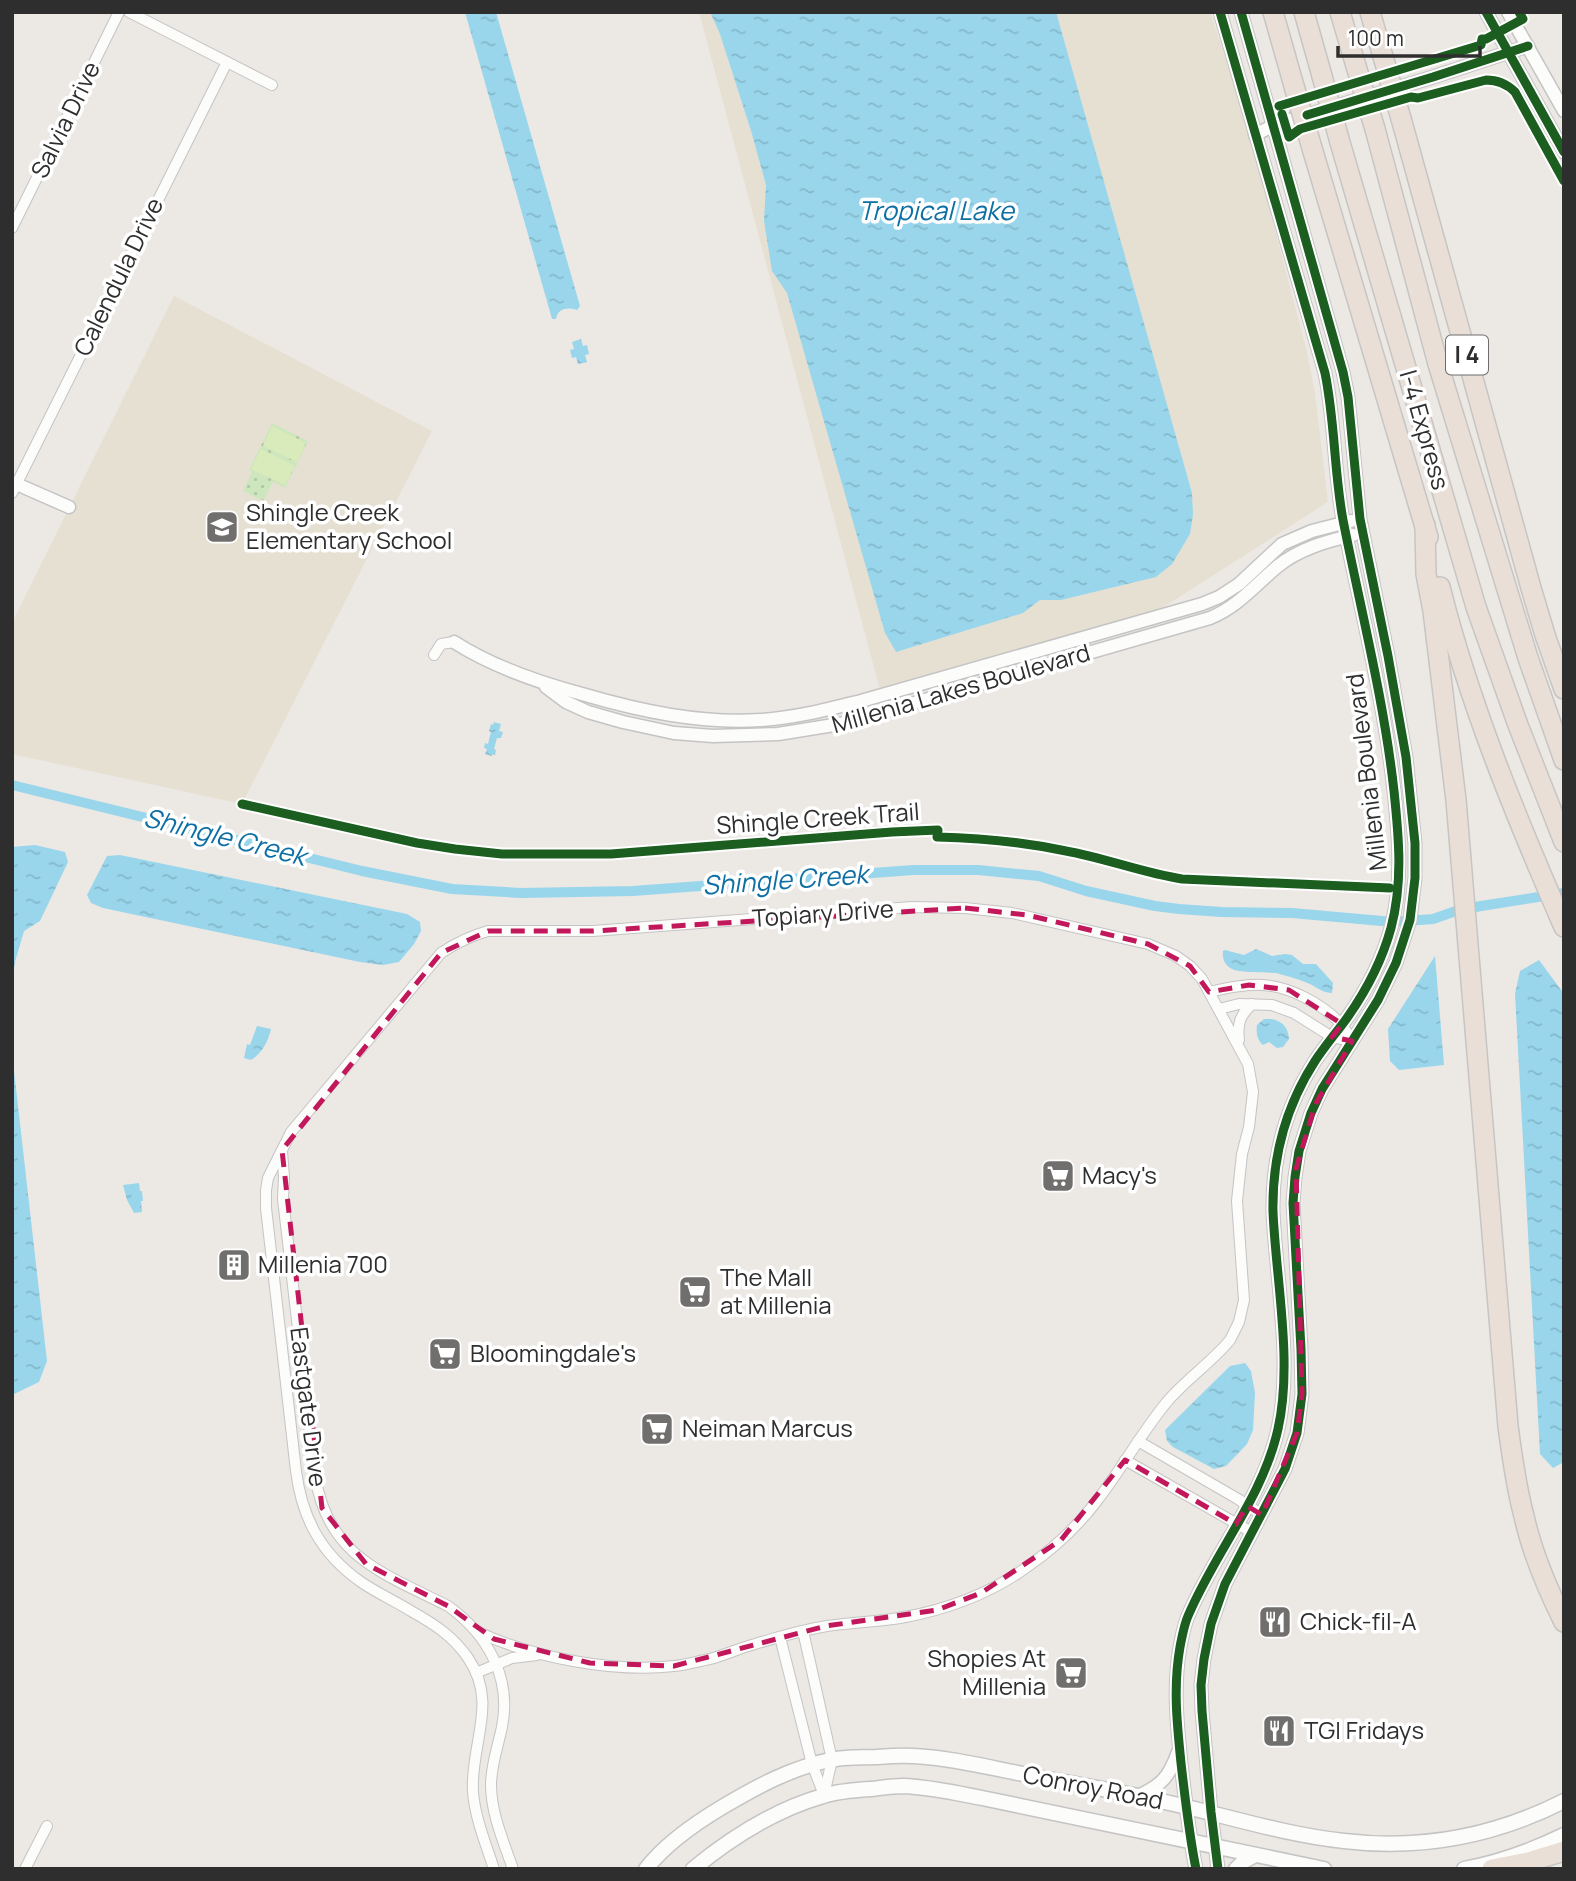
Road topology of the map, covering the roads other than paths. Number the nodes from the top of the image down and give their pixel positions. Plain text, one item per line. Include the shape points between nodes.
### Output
1 (119, 12) edge
2 (129, 12) edge
3 (1220, 12) edge
4 (1241, 12) edge
5 (1273, 12) edge
6 (1304, 12) edge
7 (1340, 12) edge
8 (1370, 12) edge
9 (1486, 12) edge
10 (1508, 12) edge
11 (1528, 46) junction
12 (1509, 54) junction
13 (227, 62) junction
14 (272, 85) dead end
15 (1564, 111) edge
16 (1251, 121) junction
17 (1274, 125) junction
18 (1255, 135) junction
19 (1564, 152) edge
20 (12, 228) edge
21 (14, 486) edge
22 (69, 507) dead end
23 (1360, 519) junction
24 (1425, 525) junction
25 (1345, 530) junction
26 (1363, 533) junction
27 (1545, 635) junction
28 (454, 642) joint
29 (434, 655) dead end
30 (1564, 659) edge
31 (1564, 689) edge
32 (1564, 760) edge
33 (1564, 842) edge
34 (1563, 925) edge
35 (427, 968) joint
36 (1209, 992) junction
37 (1252, 1004) junction
38 (1219, 1009) junction
39 (1342, 1024) junction
40 (1332, 1037) junction
41 (1352, 1041) junction
42 (1242, 1050) junction
43 (282, 1150) junction
44 (1138, 1441) junction
45 (1125, 1460) junction
46 (1247, 1506) junction
47 (1262, 1515) junction
48 (1236, 1524) junction
49 (1253, 1533) junction
50 (1564, 1622) edge
51 (803, 1631) junction
52 (478, 1632) junction
53 (780, 1637) junction
54 (551, 1655) junction
55 (497, 1664) junction
56 (476, 1673) junction
57 (1179, 1748) junction
58 (832, 1759) junction
59 (812, 1764) junction
60 (824, 1795) junction
61 (1138, 1796) junction
62 (1564, 1801) edge
63 (1186, 1807) junction
64 (1211, 1812) junction
65 (47, 1826) dead end
66 (1564, 1835) edge
67 (1191, 1840) junction
68 (1214, 1845) junction
69 (1564, 1851) edge
70 (1255, 1855) junction
71 (25, 1869) edge
72 (494, 1869) edge
73 (513, 1869) edge
74 (646, 1869) edge
75 (693, 1869) edge
76 (1196, 1869) edge
77 (1218, 1869) edge
78 (1236, 1869) edge
79 (1324, 1869) edge
80 (1464, 1869) edge
81 (1492, 1869) edge

1 - 20 street, Salvia Drive
2 - 13 street
3 - 16 street, Millenia Boulevard
4 - 17 street, Millenia Boulevard
5 - 24 highway, bridge
6 - 33 highway, I-4 Express, bridge via 1476,607
7 - 32 highway, I-4 Express, bridge via 1442,377
8 - 27 highway, I 4, bridge
9 - 12 street
10 - 11 street
11 - 12 street
11 - 15 street
12 - 17 street
12 - 19 street
13 - 14 street
13 - 21 street, Calendula Drive
16 - 17 street
16 - 18 street, Millenia Boulevard
17 - 18 street
17 - 23 street, Millenia Boulevard via 1343,372
18 - 25 street, Millenia Boulevard via 1325,373
21 - 22 street
23 - 25 street, Millenia Lakes Boulevard
23 - 26 street, Millenia Boulevard
24 - 34 highway via 1444,603 1501,775
24 - 50 highway via 1426,574 1456,800 1508,1426 1524,1518
25 - 26 street, Millenia Lakes Boulevard
25 - 28 street, Millenia Lakes Boulevard via 1279,565 1250,593 1210,618 883,712 778,734 674,733 623,722 566,702 541,682
25 - 39 street, Millenia Boulevard via 1377,680 1399,859 1388,938 1371,980
26 - 41 street, Millenia Boulevard via 1406,757 1416,861 1405,939 1384,988
27 - 30 highway
27 - 31 highway, I 4
28 - 29 street via 441,644
35 - 36 street, Topiary Drive via 456,943 488,931 593,931 940,907 1027,915 1149,944 1190,966
35 - 43 street, Eastgate Drive via 291,1132
36 - 38 street, Topiary Drive
36 - 39 street via 1249,985 1278,987 1302,996
37 - 38 street
37 - 40 street via 1283,1008
37 - 42 street, Topiary Drive via 1244,1010 1238,1027
38 - 42 street, Topiary Drive
39 - 40 street, Millenia Boulevard
39 - 41 street
40 - 41 street
40 - 46 street, Millenia Boulevard via 1297,1094 1276,1160 1273,1212 1284,1383 1274,1445
41 - 47 street, Millenia Boulevard via 1315,1105 1297,1160 1293,1203 1302,1394 1297,1433
42 - 44 street, Topiary Drive via 1253,1092 1237,1201 1242,1312 1230,1340 1171,1397
43 - 52 street, Eastgate Drive via 313,1462 322,1508 347,1546 366,1564 448,1606
43 - 56 street, Eastgate Drive via 268,1178 266,1208 302,1505 314,1534 337,1562 363,1583 441,1628
44 - 45 street, Topiary Drive
44 - 46 street
45 - 48 street
45 - 51 street, Topiary Drive via 1078,1524 1044,1555 999,1584 937,1610
46 - 47 street
46 - 48 street, Millenia Boulevard
47 - 49 street, Millenia Boulevard
48 - 49 street
48 - 57 street, Millenia Boulevard via 1187,1618 1177,1667
49 - 64 street, Millenia Boulevard via 1225,1584 1204,1659 1201,1703
51 - 53 street, Topiary Drive
51 - 58 street
52 - 54 street
52 - 55 street, Eastgate Drive
53 - 54 street, Topiary Drive via 674,1666 614,1666
53 - 59 street
54 - 55 street via 522,1656
55 - 56 street
55 - 73 street, Eastgate Drive via 504,1712 492,1768 492,1804
56 - 72 street, Eastgate Drive via 483,1711 473,1794
57 - 61 street via 1163,1782
57 - 63 street, Millenia Boulevard
58 - 59 main road, Conroy Road
58 - 60 street
58 - 61 main road, Conroy Road via 913,1756 957,1761
59 - 60 street
59 - 74 main road, Conroy Road via 774,1778 704,1818
60 - 67 main road, Conroy Road via 902,1786 945,1791
60 - 75 main road, Conroy Road via 758,1822
61 - 63 main road, Conroy Road
62 - 64 main road, Conroy Road via 1505,1826 1425,1843 1344,1841
63 - 64 main road, Conroy Road
63 - 67 street, Millenia Boulevard
64 - 68 street, Millenia Boulevard
65 - 71 street
66 - 80 main road
67 - 68 main road, Conroy Road
67 - 76 street, Millenia Boulevard
68 - 70 main road, Conroy Road
68 - 77 street, Millenia Boulevard
69 - 81 highway
70 - 78 main road
70 - 79 main road, Conroy Road

